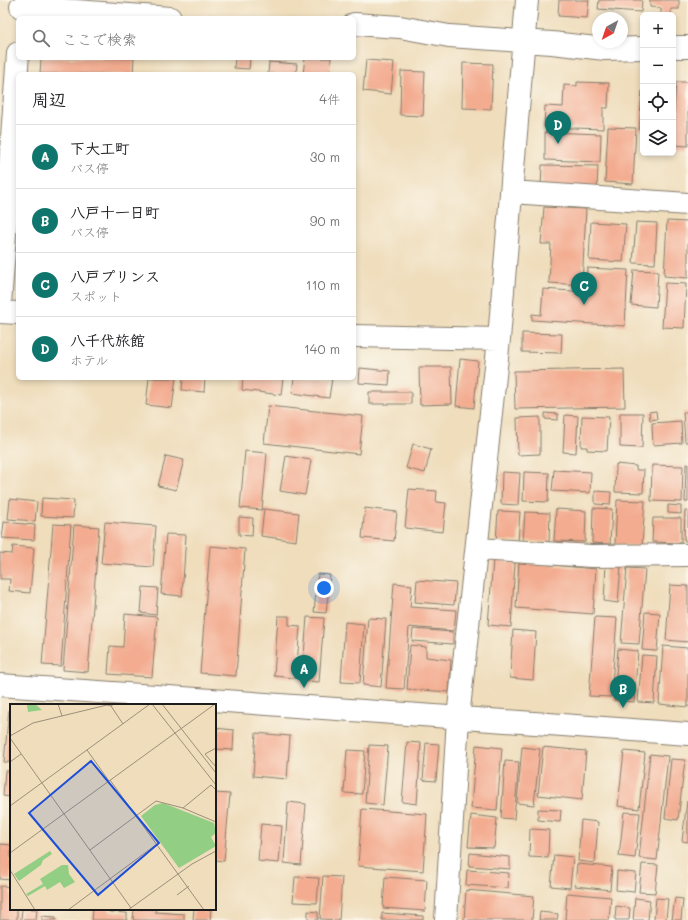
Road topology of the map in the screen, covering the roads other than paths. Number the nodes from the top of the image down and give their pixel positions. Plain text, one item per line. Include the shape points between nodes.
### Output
1 (527, 0) edge
2 (21, 8) edge
3 (140, 16) edge
4 (356, 24) edge
5 (524, 42) junction
6 (676, 47) edge
7 (688, 47) edge
8 (640, 48) edge
9 (18, 60) edge
10 (17, 72) edge
11 (16, 81) edge
12 (511, 192) junction
13 (688, 204) edge
14 (0, 305) edge
15 (0, 312) edge
16 (16, 313) edge
17 (356, 336) edge
18 (499, 339) junction
19 (476, 549) junction
20 (688, 555) edge
21 (0, 685) edge
22 (458, 718) junction
23 (688, 734) edge
24 (446, 920) edge

1 - 5 street
2 - 3 street
4 - 5 street
5 - 8 street via 605,49
5 - 12 street
6 - 7 street
9 - 10 street
11 - 14 street
12 - 13 street
12 - 18 street
15 - 16 street
17 - 18 street
18 - 19 street
19 - 20 street via 591,556
19 - 22 street
21 - 22 street
22 - 23 street
22 - 24 street

